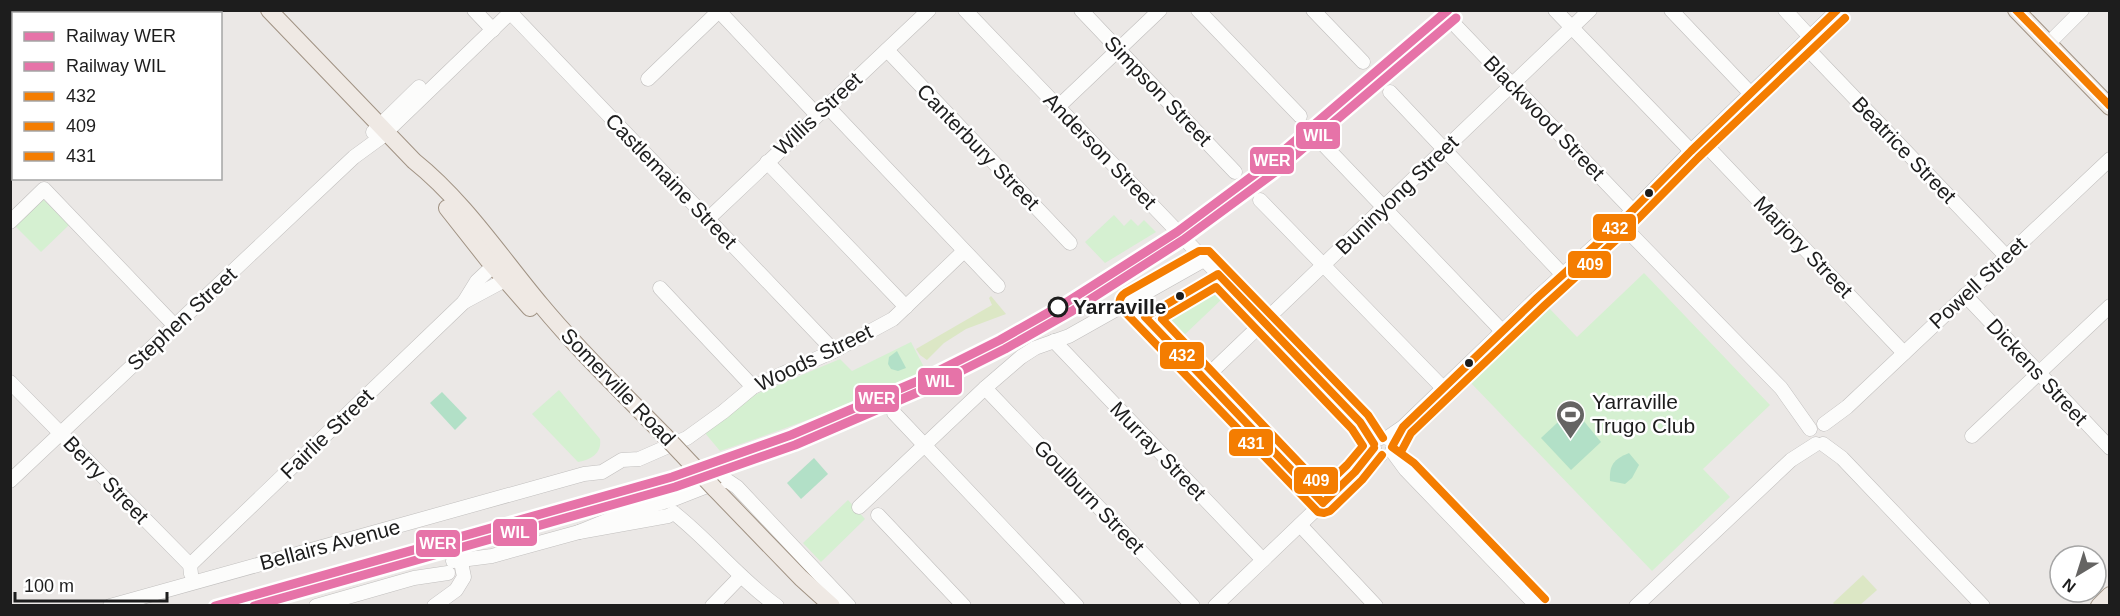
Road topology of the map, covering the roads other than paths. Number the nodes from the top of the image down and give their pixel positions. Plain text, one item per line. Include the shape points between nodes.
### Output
1 (269, 10) edge
2 (474, 10) edge
3 (929, 10) edge
4 (965, 10) edge
5 (1081, 10) edge
6 (1160, 10) edge
7 (1198, 10) edge
8 (1313, 10) edge
9 (1556, 10) edge
10 (1590, 10) edge
11 (1671, 10) edge
12 (1785, 10) edge
13 (1838, 10) edge
14 (2016, 10) edge
15 (2082, 10) edge
16 (508, 11) edge
17 (719, 11) edge
18 (490, 26) junction
19 (1456, 26) dead end
20 (1572, 28) junction
21 (1807, 41) junction
22 (2048, 44) junction
23 (1119, 50) junction
24 (887, 51) junction
25 (1363, 62) dead end
26 (648, 79) dead end
27 (1512, 85) junction
28 (1390, 92) dead end
29 (1751, 94) junction
30 (1058, 107) junction
31 (2109, 107) edge
32 (822, 111) junction
33 (1300, 116) dead end
34 (382, 128) junction
35 (1702, 141) junction
36 (1324, 145) dead end
37 (1444, 150) junction
38 (1691, 151) junction
39 (2109, 159) edge
40 (767, 162) junction
41 (1235, 171) dead end
42 (1260, 200) dead end
43 (1384, 207) junction
44 (1633, 211) junction
45 (708, 219) junction
46 (10, 222) edge
47 (1620, 223) junction
48 (1070, 243) dead end
49 (964, 251) junction
50 (2006, 256) junction
51 (1204, 260) junction
52 (1323, 265) junction
53 (1563, 275) junction
54 (496, 276) junction
55 (998, 286) dead end
56 (660, 288) dead end
57 (1965, 295) junction
58 (1130, 302) junction
59 (2109, 306) edge
60 (906, 307) junction
61 (1264, 322) junction
62 (175, 326) junction
63 (1503, 331) junction
64 (1054, 341) junction
65 (834, 351) junction
66 (1904, 353) junction
67 (2039, 374) junction
68 (1204, 378) junction
69 (10, 382) edge
70 (753, 387) junction
71 (986, 388) junction
72 (1443, 388) junction
73 (894, 413) dead end
74 (60, 434) junction
75 (1820, 434) junction
76 (1972, 436) dead end
77 (658, 443) junction
78 (924, 445) junction
79 (1383, 447) junction
80 (2109, 448) edge
81 (621, 456) joint
82 (10, 481) edge
83 (711, 491) junction
84 (1323, 503) junction
85 (862, 505) dead end
86 (674, 506) junction
87 (878, 515) dead end
88 (1300, 525) junction
89 (1263, 560) junction
90 (190, 565) junction
91 (455, 569) junction
92 (741, 576) junction
93 (193, 582) junction
94 (2109, 596) edge
95 (438, 602) edge
96 (110, 606) edge
97 (316, 606) edge
98 (712, 606) edge
99 (777, 606) edge
100 (816, 606) edge
101 (832, 606) edge
102 (849, 606) edge
103 (964, 606) edge
104 (1077, 606) edge
105 (1192, 606) edge
106 (1215, 606) edge
107 (1376, 606) edge
108 (1537, 606) edge
109 (1636, 606) edge
110 (1983, 606) edge
111 (2099, 606) edge

1 - 34 main road, Somerville Road
2 - 18 street
3 - 24 street, Willis Street
4 - 30 street, Anderson Street
5 - 23 street, Simpson Street
6 - 23 street
7 - 33 street
8 - 25 street
9 - 20 street
10 - 20 street, Buninyong Street
11 - 29 street
12 - 21 street, Beatrice Street
13 - 21 street
14 - 22 main road
15 - 22 street
16 - 18 street, Stephen Street
16 - 45 street, Castlemaine Street
17 - 26 street
17 - 32 street
18 - 34 street, Stephen Street
19 - 27 street, Blackwood Street
20 - 27 street, Buninyong Street
20 - 38 street
21 - 29 street
21 - 50 street, Beatrice Street
22 - 31 main road
23 - 30 street
23 - 41 street, Simpson Street
24 - 32 street, Willis Street
24 - 48 street, Canterbury Street
27 - 37 street, Buninyong Street
27 - 44 street, Blackwood Street
28 - 37 street
29 - 35 street
30 - 51 street, Anderson Street
32 - 40 street, Willis Street
32 - 49 street
34 - 54 main road, Somerville Road via 446,191
34 - 62 street, Stephen Street
35 - 38 street
35 - 66 street, Marjory Street
36 - 43 street
37 - 43 street, Buninyong Street
37 - 53 street
38 - 44 street
39 - 50 street, Powell Street
40 - 45 street, Willis Street
40 - 60 street
42 - 52 street
43 - 52 street, Buninyong Street
43 - 63 street
44 - 47 street
45 - 65 street, Castlemaine Street
46 - 62 street via 44,189
47 - 53 street
47 - 75 street via 1781,388
49 - 55 street
49 - 60 street, Woods Street
50 - 57 street, Powell Street
51 - 58 street
51 - 61 street, Anderson Street
52 - 61 street, Buninyong Street
52 - 72 street
53 - 63 street
54 - 77 main road, Somerville Road via 563,330
54 - 90 street, Fairlie Street via 464,302
56 - 70 street
57 - 66 street, Powell Street
57 - 67 street, Dickens Street
58 - 64 street
58 - 68 street
59 - 67 street
60 - 65 street, Woods Street
61 - 68 street, Buninyong Street
61 - 79 street, Anderson Street
62 - 74 street, Stephen Street
63 - 72 street
64 - 71 street via 1021,357
64 - 89 street, Murray Street
65 - 70 street, Woods Street
66 - 75 street, Powell Street
67 - 76 street
67 - 80 street, Dickens Street
68 - 84 street
69 - 74 street, Berry Street
70 - 77 street, Woods Street via 696,432
71 - 78 street
71 - 105 street, Goulburn Street
72 - 79 street
73 - 78 street
74 - 82 street, Stephen Street
74 - 90 street, Berry Street
75 - 109 street, Powell Street
75 - 110 street
77 - 81 street, Woods Street via 638,460
77 - 83 main road, Somerville Road, bridge
78 - 85 street
78 - 104 street
79 - 84 street
79 - 108 street, Anderson Street
81 - 93 street, Bellairs Avenue via 602,472
83 - 100 main road, Somerville Road
83 - 101 main road, Somerville Road
84 - 88 street
86 - 91 street via 621,526 579,532
86 - 92 street
86 - 102 street via 722,481 732,483
87 - 103 street
88 - 89 street
88 - 107 street
89 - 106 street
90 - 93 street
91 - 95 street
91 - 97 street
92 - 98 street
92 - 99 street
93 - 96 street, Bellairs Avenue
94 - 111 main road

